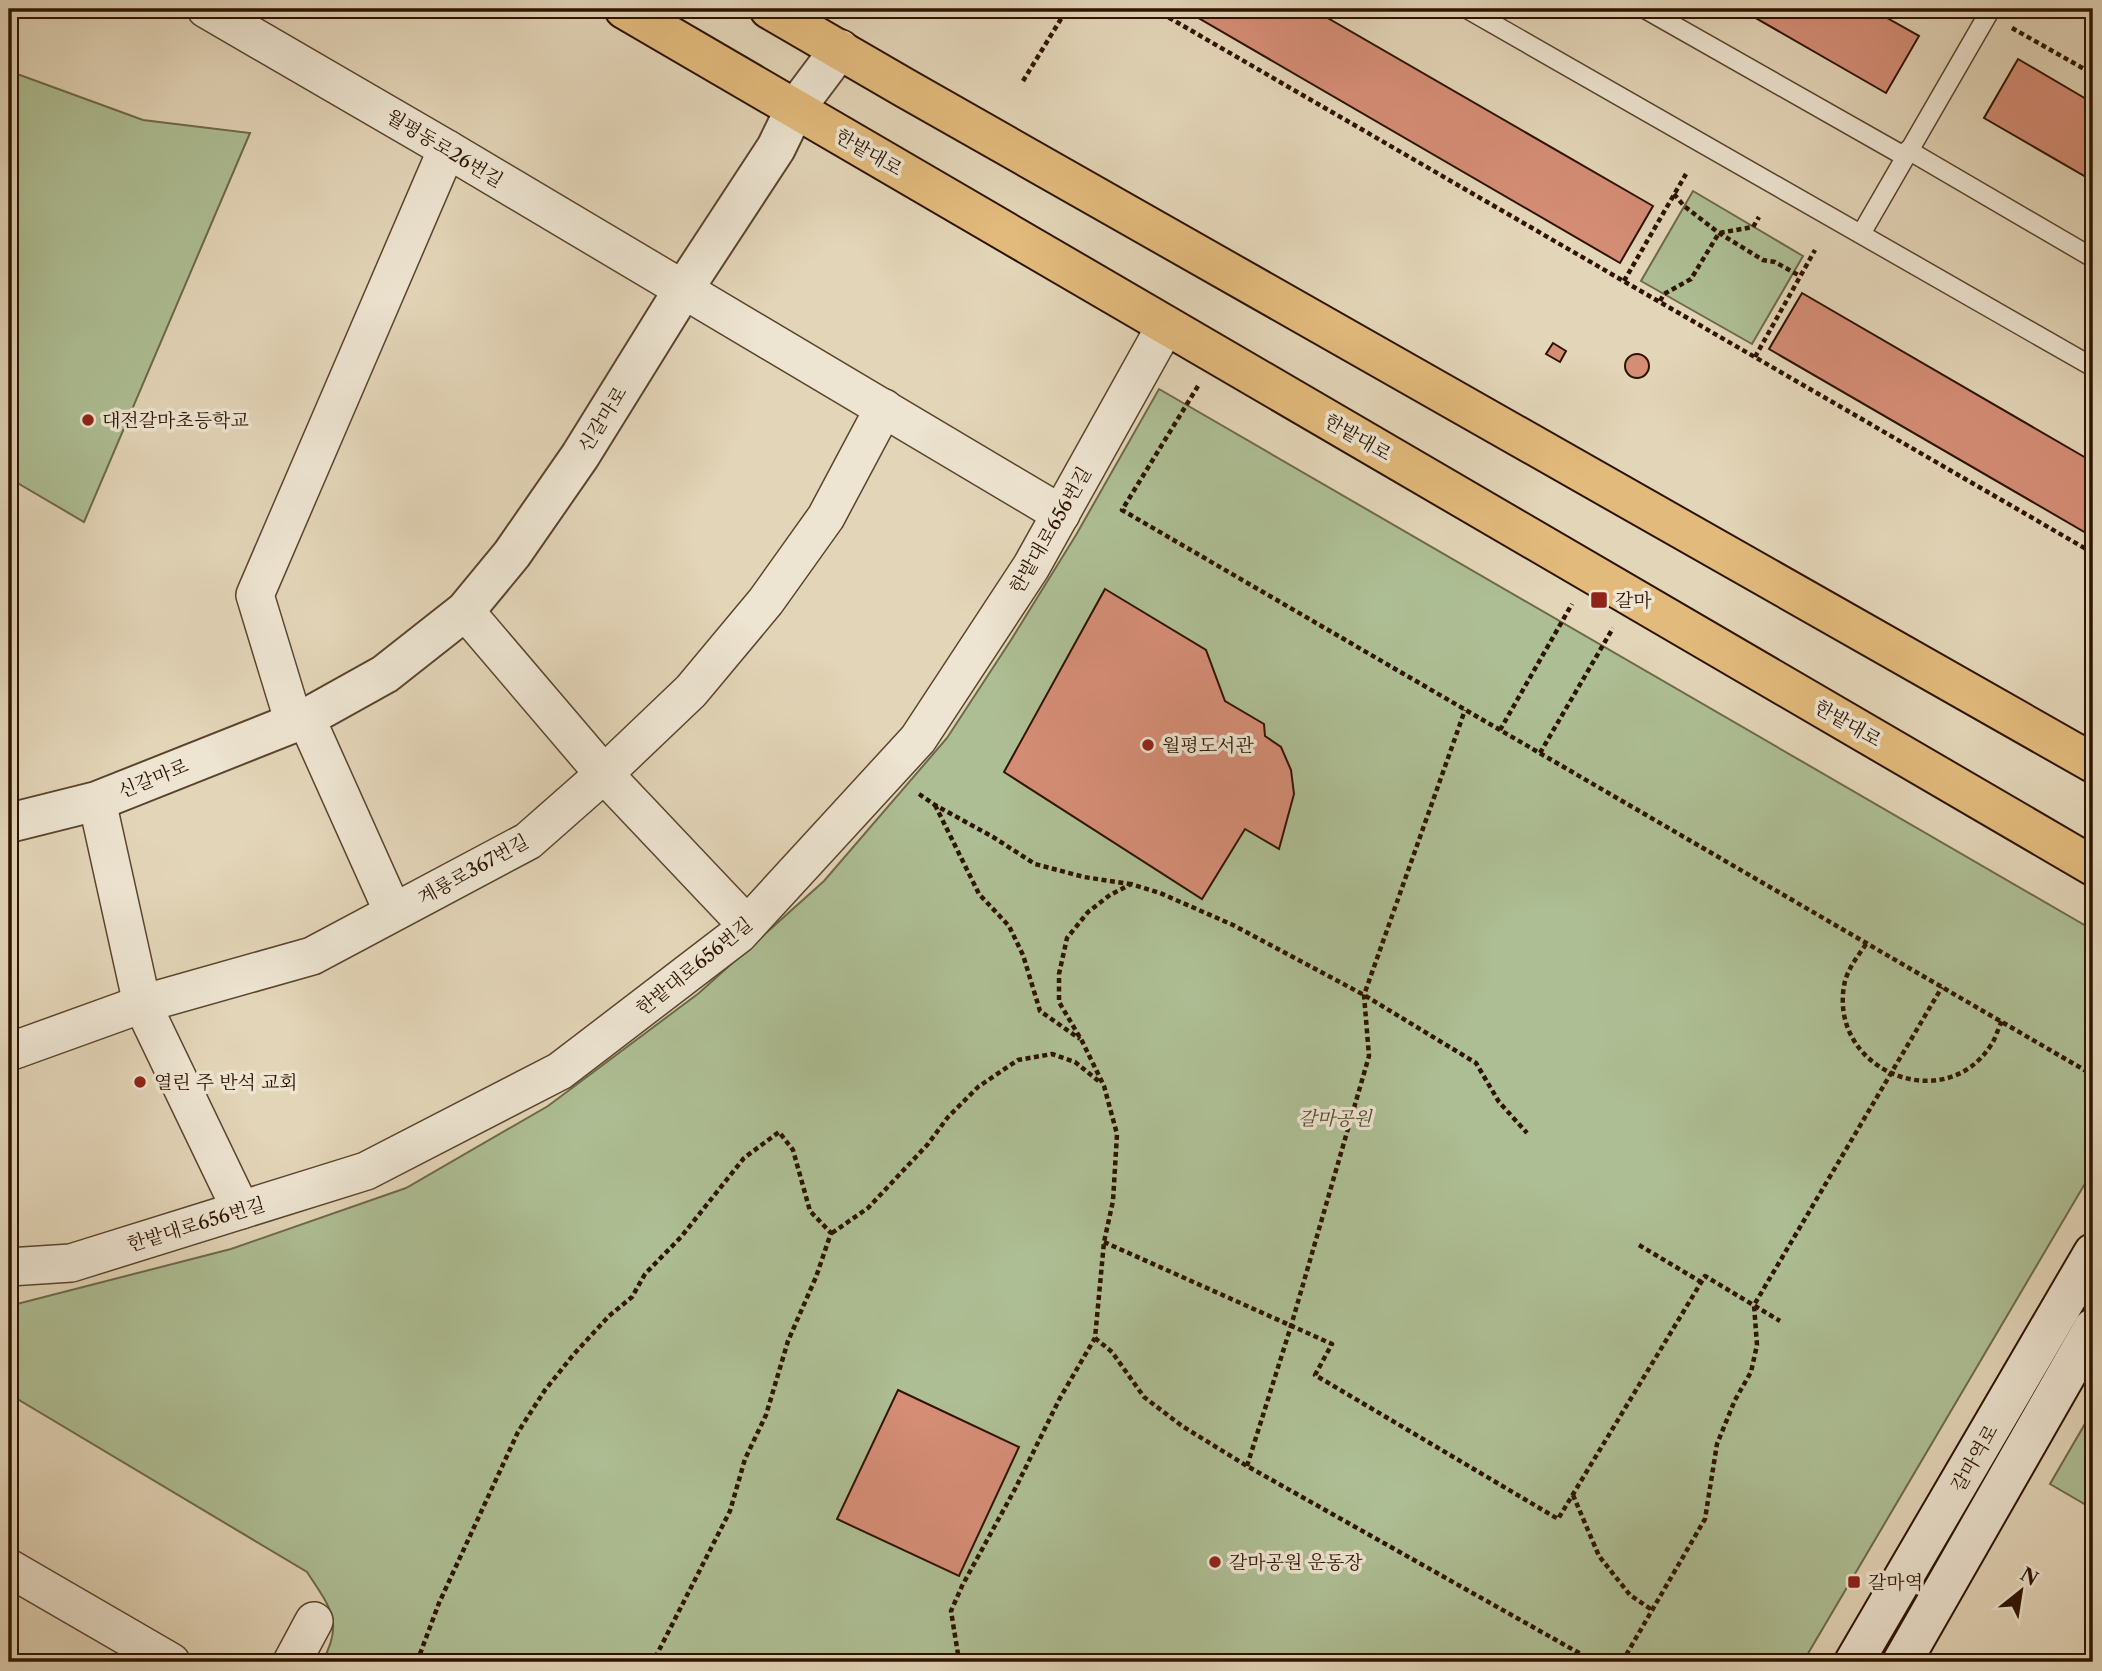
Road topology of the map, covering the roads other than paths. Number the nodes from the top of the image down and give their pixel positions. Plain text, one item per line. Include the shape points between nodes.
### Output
1 (206, 9) edge
2 (624, 9) edge
3 (769, 9) edge
4 (1467, 9) edge
5 (1646, 9) edge
6 (1992, 9) edge
7 (840, 49) junction
8 (795, 109) junction
9 (447, 149) junction
10 (1906, 153) junction
11 (1861, 233) junction
12 (2093, 258) edge
13 (683, 290) junction
14 (1166, 325) junction
15 (2093, 367) edge
16 (884, 408) junction
17 (1060, 514) junction
18 (465, 611) junction
19 (300, 720) junction
20 (2093, 763) edge
21 (604, 774) junction
22 (97, 801) junction
23 (9, 823) edge
24 (2092, 867) edge
25 (393, 912) junction
26 (747, 925) junction
27 (142, 1004) junction
28 (9, 1052) edge
29 (241, 1210) junction
30 (2093, 1253) edge
31 (9, 1267) edge
32 (2093, 1328) edge
33 (9, 1568) edge
34 (314, 1620) dead end
35 (171, 1662) edge
36 (292, 1662) edge
37 (1854, 1662) edge
38 (1902, 1662) edge

1 - 9 street, 월평동로26번길
2 - 8 main road, 한밭대로
3 - 7 main road
4 - 11 lane
5 - 10 lane
6 - 10 lane
7 - 8 street, 신갈마로
7 - 20 main road
8 - 13 street, 신갈마로 via 776,148
8 - 14 main road, 한밭대로
9 - 13 street, 월평동로26번길
9 - 19 street via 255,595
10 - 11 lane
10 - 12 lane
11 - 15 lane
13 - 16 street, 월평동로26번길
13 - 18 street, 신갈마로 via 580,456 512,554
14 - 17 street, 한밭대로656번길
14 - 24 main road, 한밭대로
16 - 17 street, 월평동로26번길
16 - 21 street, 계룡로367번길 via 826,517 766,601 691,691
17 - 26 street, 한밭대로656번길 via 1031,568 918,739
18 - 19 street, 신갈마로 via 385,674
18 - 21 street
19 - 22 street, 신갈마로
19 - 25 street
21 - 25 street, 계룡로367번길 via 528,841
21 - 26 street
22 - 23 street, 신갈마로
22 - 27 street
25 - 27 street, 계룡로367번길 via 312,956
26 - 29 street, 한밭대로656번길 via 560,1071 366,1171
27 - 28 street, 계룡로367번길
27 - 29 street
29 - 31 street, 한밭대로656번길 via 71,1263
30 - 37 street, 갈마역로
32 - 38 street, 갈마역로
33 - 35 street
34 - 36 street

